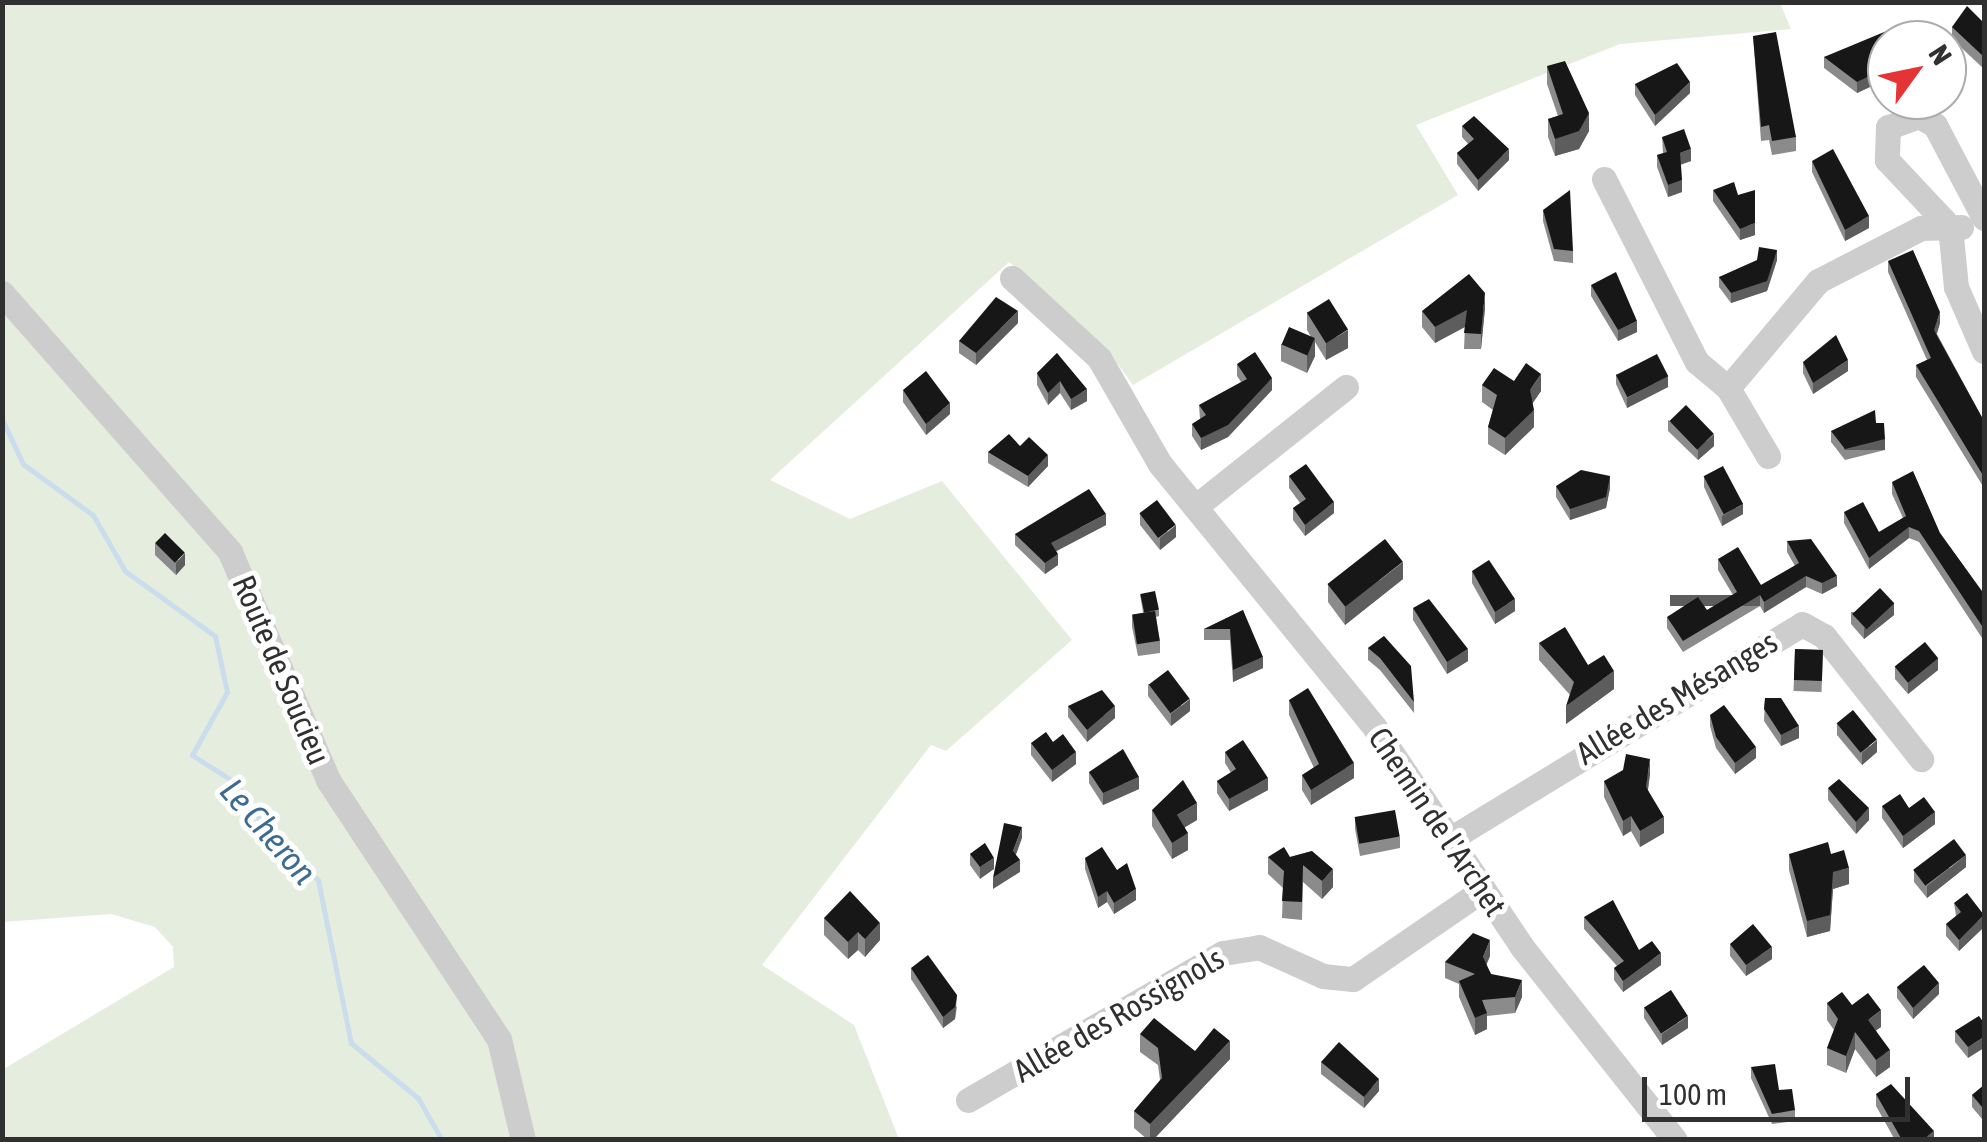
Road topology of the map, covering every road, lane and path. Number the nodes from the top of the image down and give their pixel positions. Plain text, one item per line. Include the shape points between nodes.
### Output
1 (1604, 179) dead end
2 (1984, 218) edge
3 (1950, 227) junction
4 (1984, 228) edge
5 (1012, 278) dead end
6 (2, 293) edge
7 (1984, 351) edge
8 (1346, 387) dead end
9 (1728, 388) junction
10 (1768, 456) dead end
11 (1195, 507) junction
12 (1920, 759) dead end
13 (1450, 839) junction
14 (1481, 890) junction
15 (968, 1100) dead end
16 (523, 1140) edge
17 (1675, 1140) edge

1 - 9 street via 1696,362
2 - 3 street via 1935,125 1901,117 1882,144 1887,160
3 - 4 street
3 - 7 street via 1956,288
3 - 9 street via 1921,228 1818,281
5 - 11 street, Chemin de l'Archet via 1100,358
6 - 16 street, Route de Soucieu via 230,552 328,780 499,1039
8 - 11 street
9 - 10 street
11 - 13 street, Chemin de l'Archet via 1375,728
12 - 13 street, Allée des Mésanges via 1824,636 1802,624
13 - 14 street, Chemin de l'Archet
14 - 15 street, Allée des Rossignols via 1353,979 1323,976 1260,947 1233,949
14 - 17 street, Chemin de l'Archet

